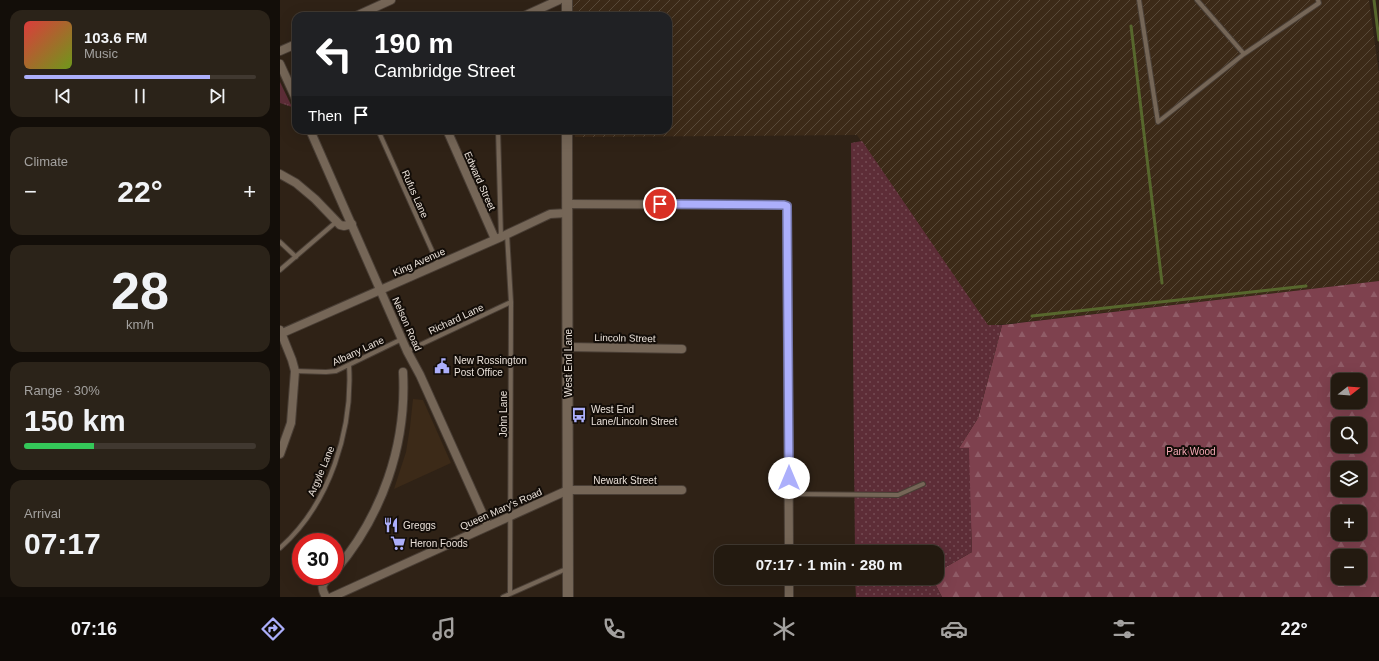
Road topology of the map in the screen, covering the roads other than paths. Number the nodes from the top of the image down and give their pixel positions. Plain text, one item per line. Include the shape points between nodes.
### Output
1 (391, 0) edge
2 (559, 0) edge
3 (567, 0) edge
4 (1139, 0) edge
5 (1197, 0) edge
6 (1318, 0) edge
7 (365, 12) edge
8 (533, 12) edge
9 (567, 12) edge
10 (292, 46) edge
11 (280, 51) edge
12 (1244, 54) junction
13 (280, 64) edge
14 (292, 90) edge
15 (312, 134) edge
16 (380, 134) edge
17 (449, 134) edge
18 (498, 134) edge
19 (567, 134) edge
20 (280, 174) edge
21 (567, 208) junction
22 (336, 222) junction
23 (352, 224) junction
24 (501, 236) junction
25 (280, 242) edge
26 (296, 257) junction
27 (438, 265) junction
28 (280, 270) edge
29 (381, 290) junction
30 (511, 302) junction
31 (281, 333) edge
32 (402, 339) junction
33 (568, 347) junction
34 (682, 349) dead end
35 (407, 350) junction
36 (349, 365) junction
37 (295, 371) junction
38 (403, 372) dead end
39 (280, 454) edge
40 (923, 484) dead end
41 (568, 490) junction
42 (682, 490) dead end
43 (789, 494) junction
44 (510, 516) junction
45 (488, 526) junction
46 (789, 545) edge
47 (280, 548) edge
48 (344, 560) edge
49 (568, 568) junction
50 (322, 585) edge
51 (789, 585) edge
52 (510, 594) junction
53 (326, 597) edge
54 (332, 597) edge
55 (503, 597) edge
56 (568, 597) edge
57 (789, 597) edge

1 - 7 street
2 - 8 street
3 - 9 street
4 - 12 lane via 1158,122
5 - 12 lane
6 - 12 lane via 1319,3
10 - 11 street
13 - 14 street
15 - 23 street, Nelson Road
16 - 27 lane, Rufus Lane
17 - 24 street, Edward Street
18 - 24 lane, John Lane
19 - 21 street, West End Lane
20 - 22 street via 315,199
21 - 24 street, King Avenue
21 - 33 street, West End Lane
21 - 43 street, King Avenue via 787,206
22 - 23 street via 344,226
22 - 26 lane
23 - 29 street, Nelson Road
24 - 27 street, King Avenue
24 - 30 lane, John Lane
25 - 26 lane
26 - 28 lane
27 - 29 street, King Avenue
29 - 31 street, King Avenue
29 - 32 street, Nelson Road
30 - 35 lane, Richard Lane
30 - 44 lane, John Lane
31 - 37 street
32 - 35 street, Nelson Road
32 - 36 lane, Albany Lane
33 - 34 street, Lincoln Street
33 - 41 street, West End Lane
35 - 45 street, Nelson Road
36 - 37 lane, Albany Lane via 336,371
36 - 47 lane, Argyle Lane via 349,400 338,456 309,514
37 - 39 street via 291,423
38 - 48 street via 402,425 388,480 378,505
40 - 43 lane via 898,495
41 - 42 street, Newark Street
41 - 44 street, Queen Mary's Road
41 - 49 street, West End Lane
43 - 46 street
44 - 45 street, Queen Mary's Road
44 - 52 lane, John Lane
45 - 54 street, Queen Mary's Road
49 - 52 lane
49 - 56 street, West End Lane
50 - 53 street
51 - 57 street
52 - 55 lane

